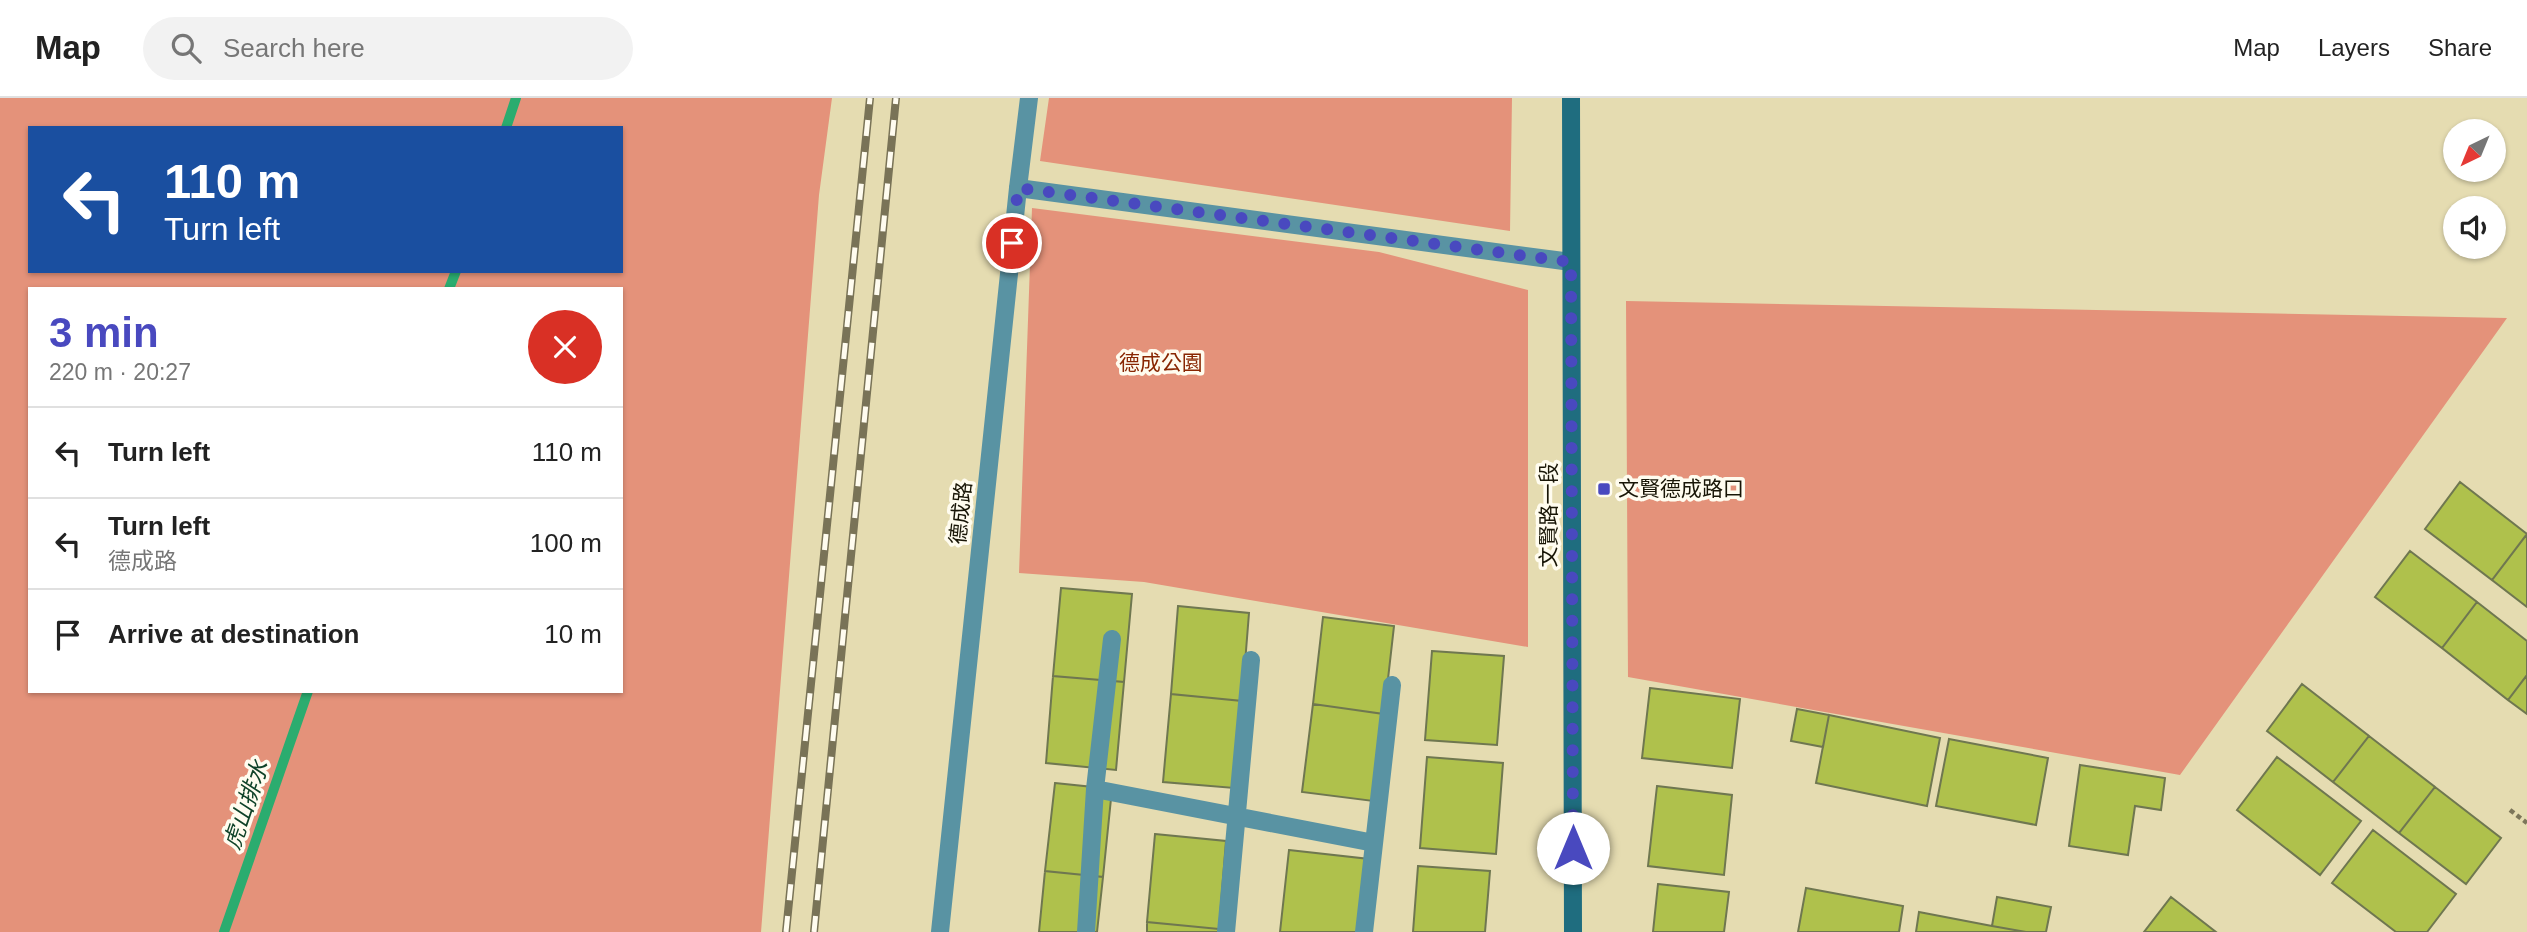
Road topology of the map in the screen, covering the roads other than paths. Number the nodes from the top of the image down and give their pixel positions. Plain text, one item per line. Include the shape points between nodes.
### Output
1 (1029, 98) edge
2 (1570, 98) edge
3 (1018, 188) junction
4 (1571, 262) junction
5 (1112, 639) dead end
6 (1251, 660) dead end
7 (1392, 685) dead end
8 (1095, 789) junction
9 (1235, 816) junction
10 (1374, 843) junction
11 (940, 932) edge
12 (1086, 932) edge
13 (1226, 932) edge
14 (1364, 932) edge
15 (1573, 932) edge

1 - 3 street, 德成路
2 - 4 street, 文賢路一段
3 - 4 street
3 - 11 street, 德成路
4 - 15 street, 文賢路一段
5 - 8 street
6 - 9 street
7 - 10 street
8 - 9 street
8 - 12 street
9 - 10 street
9 - 13 street
10 - 14 street

